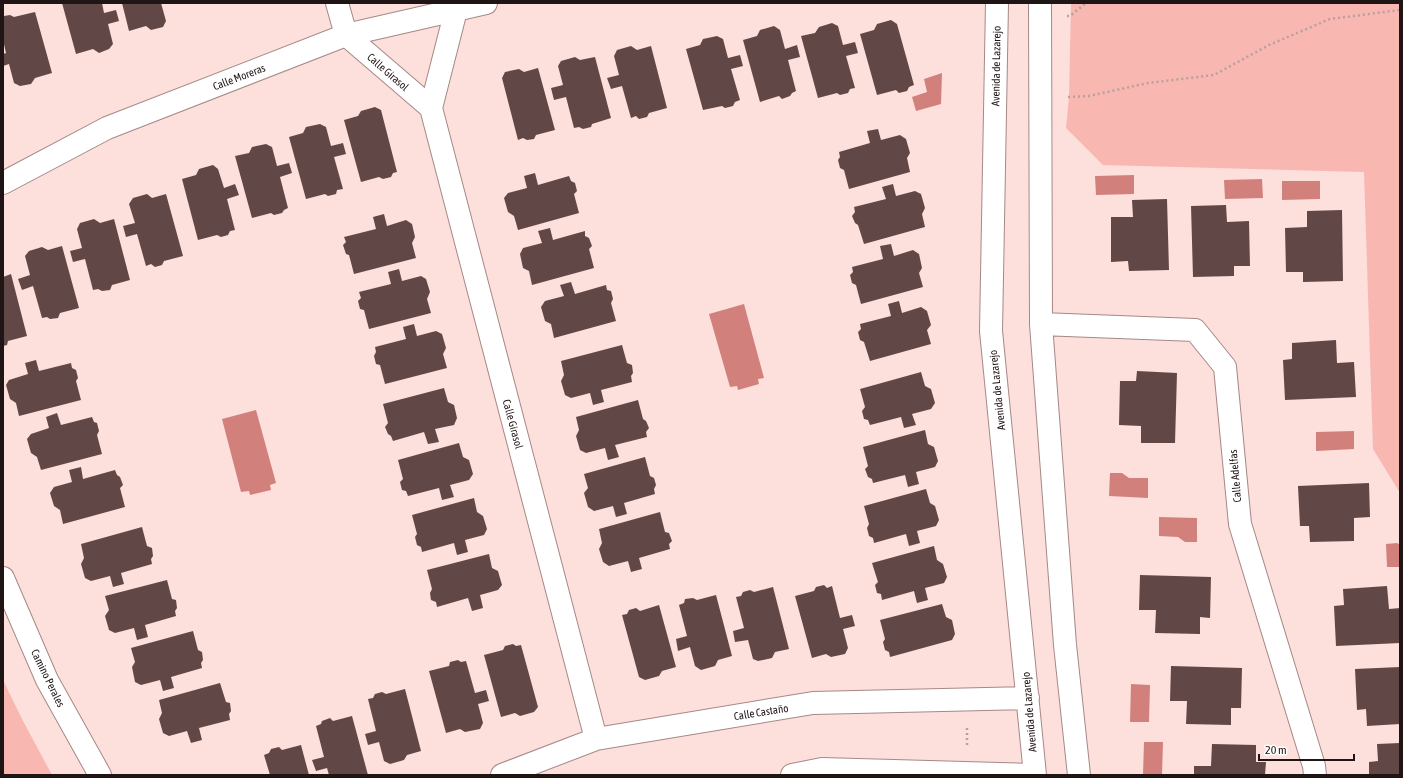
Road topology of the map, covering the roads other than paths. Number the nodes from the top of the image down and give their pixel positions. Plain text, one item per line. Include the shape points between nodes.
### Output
1 (337, 3) edge
2 (486, 3) edge
3 (997, 3) edge
4 (1040, 3) edge
5 (456, 10) junction
6 (346, 35) junction
7 (431, 108) junction
8 (3, 183) edge
9 (1041, 324) junction
10 (3, 578) edge
11 (1028, 698) junction
12 (596, 739) junction
13 (100, 775) edge
14 (502, 775) edge
15 (792, 775) edge
16 (1035, 775) edge
17 (1079, 775) edge
18 (1315, 775) edge

1 - 6 street
2 - 5 street, Calle Moreras
3 - 11 street, Avenida de Lazarejo via 991,331
4 - 9 street
5 - 6 street, Calle Moreras
5 - 7 street, Calle Girasol
6 - 7 street, Calle Girasol
6 - 8 street, Calle Moreras via 107,128
7 - 12 street, Calle Girasol
9 - 17 street via 1065,645
9 - 18 street, Calle Adelfas via 1195,330 1225,367 1240,524
10 - 13 street, Camino Perales via 47,680
11 - 12 street, Calle Castaño via 813,703
11 - 16 street, Avenida de Lazarejo
12 - 14 street, Calle Castaño
15 - 16 street via 822,769

